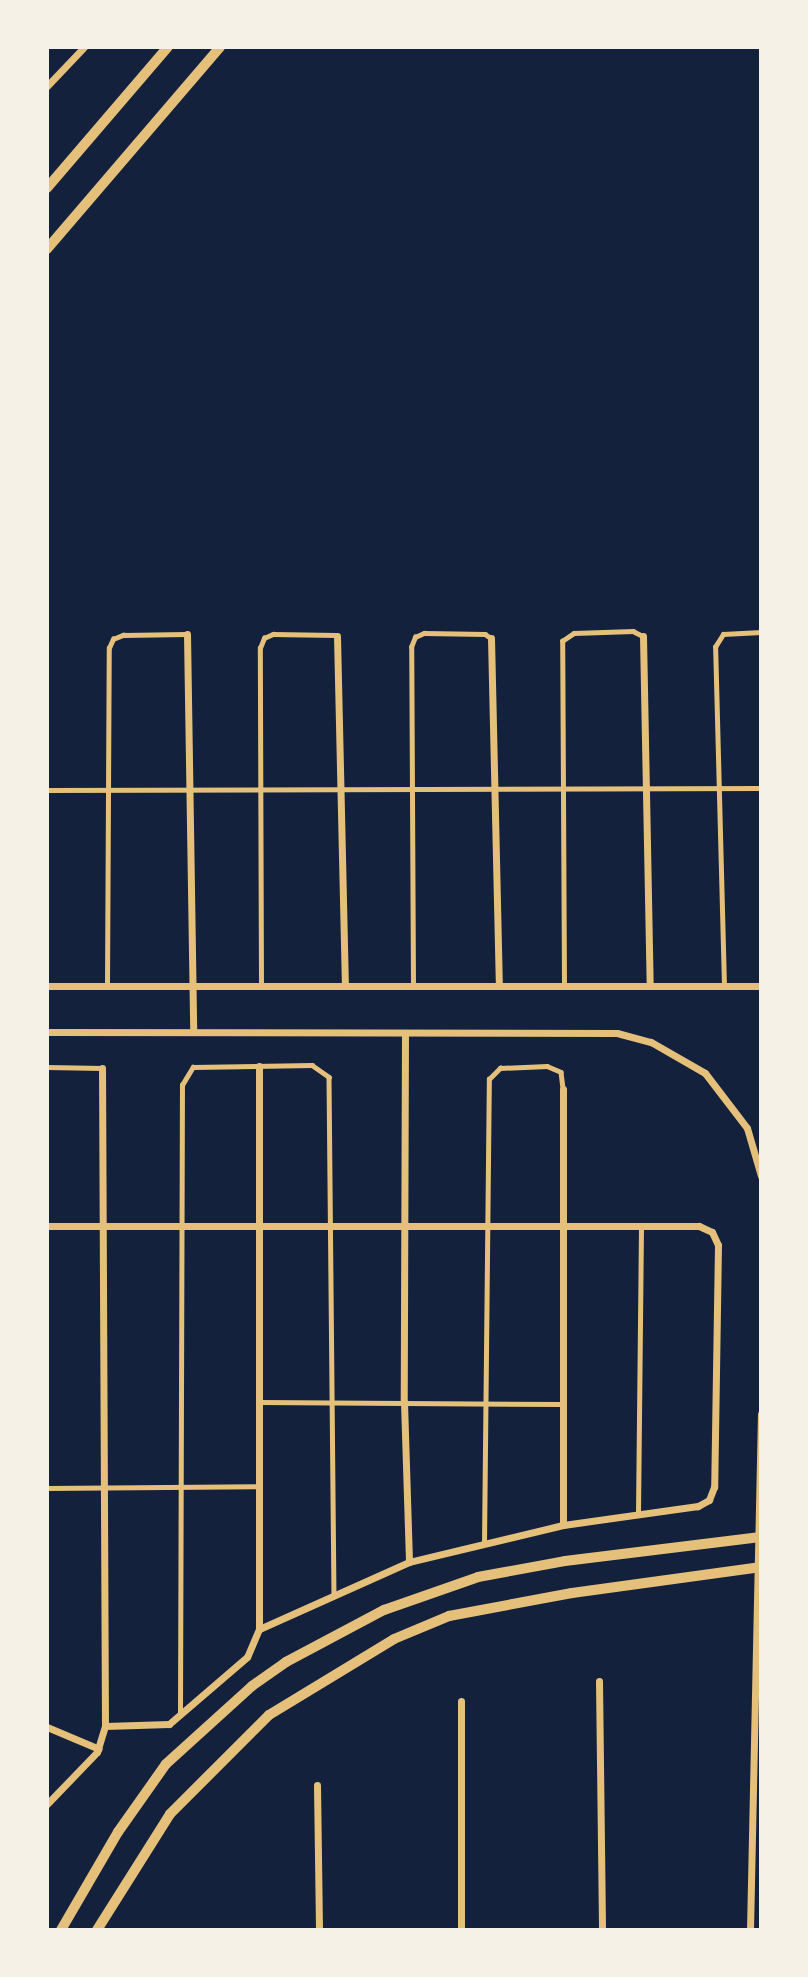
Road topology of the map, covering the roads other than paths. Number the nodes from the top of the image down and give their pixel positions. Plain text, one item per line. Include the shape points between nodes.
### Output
1 (84, 47) edge
2 (168, 47) edge
3 (220, 47) edge
4 (47, 86) edge
5 (47, 188) edge
6 (47, 248) edge
7 (761, 632) edge
8 (187, 634) joint
9 (337, 636) joint
10 (643, 636) joint
11 (491, 638) joint
12 (761, 788) edge
13 (647, 789) junction
14 (719, 789) junction
15 (47, 790) edge
16 (108, 790) junction
17 (189, 790) junction
18 (496, 790) junction
19 (562, 790) junction
20 (261, 791) junction
21 (341, 791) junction
22 (409, 791) junction
23 (47, 986) edge
24 (107, 986) junction
25 (192, 986) junction
26 (261, 986) junction
27 (345, 986) junction
28 (412, 986) junction
29 (499, 986) junction
30 (564, 986) junction
31 (650, 986) junction
32 (724, 986) junction
33 (761, 986) edge
34 (47, 1032) edge
35 (192, 1032) junction
36 (405, 1033) junction
37 (259, 1066) junction
38 (47, 1067) edge
39 (102, 1068) joint
40 (563, 1089) joint
41 (761, 1176) edge
42 (487, 1225) junction
43 (47, 1226) edge
44 (181, 1226) junction
45 (259, 1226) junction
46 (332, 1226) junction
47 (405, 1226) junction
48 (563, 1226) junction
49 (641, 1226) junction
50 (104, 1227) junction
51 (258, 1402) junction
52 (330, 1402) junction
53 (404, 1402) junction
54 (485, 1403) junction
55 (563, 1405) junction
56 (761, 1414) edge
57 (181, 1486) junction
58 (259, 1486) junction
59 (104, 1487) junction
60 (47, 1488) edge
61 (638, 1514) junction
62 (563, 1525) junction
63 (760, 1537) edge
64 (484, 1545) junction
65 (409, 1562) junction
66 (760, 1567) edge
67 (334, 1595) junction
68 (259, 1629) junction
69 (599, 1681) dead end
70 (461, 1700) dead end
71 (180, 1715) junction
72 (105, 1726) junction
73 (47, 1727) edge
74 (99, 1749) junction
75 (317, 1785) dead end
76 (47, 1804) edge
77 (61, 1930) edge
78 (97, 1930) edge
79 (318, 1930) edge
80 (461, 1930) edge
81 (602, 1930) edge
82 (750, 1930) edge

1 - 4 street
2 - 5 main road
3 - 6 main road
7 - 14 lane via 728,633 716,642
8 - 16 lane via 123,635 110,643
8 - 17 street
9 - 20 lane via 329,632 273,634 261,643
9 - 21 street
10 - 13 street
10 - 19 lane via 634,631 574,633 562,641
11 - 18 street
11 - 22 lane via 485,634 424,633 412,642
12 - 14 lane
13 - 14 lane
13 - 19 lane
13 - 31 street
14 - 32 lane
15 - 16 lane
16 - 17 lane
16 - 24 lane
17 - 20 lane
17 - 25 street
18 - 19 lane
18 - 22 lane
18 - 29 street
19 - 30 lane
20 - 21 lane
20 - 26 lane
21 - 22 lane
21 - 27 street
22 - 28 lane
23 - 24 street
24 - 25 street
25 - 26 street
25 - 35 street
26 - 27 street
27 - 28 street
28 - 29 street
29 - 30 street
30 - 31 street
31 - 32 street
32 - 33 street
34 - 35 street
35 - 36 street
36 - 41 street via 617,1033 652,1042 705,1073 729,1099 747,1128
36 - 47 street
37 - 44 lane via 201,1065 183,1077
37 - 45 street
37 - 46 lane via 312,1065 329,1077
38 - 39 lane
39 - 50 street
40 - 42 lane via 561,1072 547,1066 508,1067 488,1079
40 - 48 street
42 - 47 street
42 - 48 street
42 - 54 lane
43 - 50 street
44 - 45 street
44 - 50 street
44 - 57 lane
45 - 46 street
45 - 51 street
46 - 47 street
46 - 52 lane
47 - 53 street
48 - 49 street
48 - 55 street
49 - 61 lane
49 - 61 street via 696,1226 712,1232 718,1245 712,1494 704,1504
50 - 59 street
51 - 52 lane
51 - 58 street
52 - 53 lane
52 - 67 lane
53 - 54 lane
53 - 65 street
54 - 55 lane
54 - 64 lane
55 - 62 street
56 - 63 street
57 - 58 lane
57 - 59 lane
57 - 71 lane
58 - 68 street
59 - 60 lane
59 - 72 street
61 - 62 street
62 - 64 street
63 - 66 street
63 - 77 street via 565,1561 478,1577 384,1610 286,1662 252,1686 166,1764 118,1832
64 - 65 street
65 - 67 street
66 - 78 street via 572,1593 449,1616 394,1639 269,1715 170,1814
66 - 82 street
67 - 68 street
68 - 71 street via 247,1657
69 - 81 street
70 - 80 street
71 - 72 street via 160,1726
72 - 74 street
73 - 74 street
74 - 76 street
75 - 79 street

